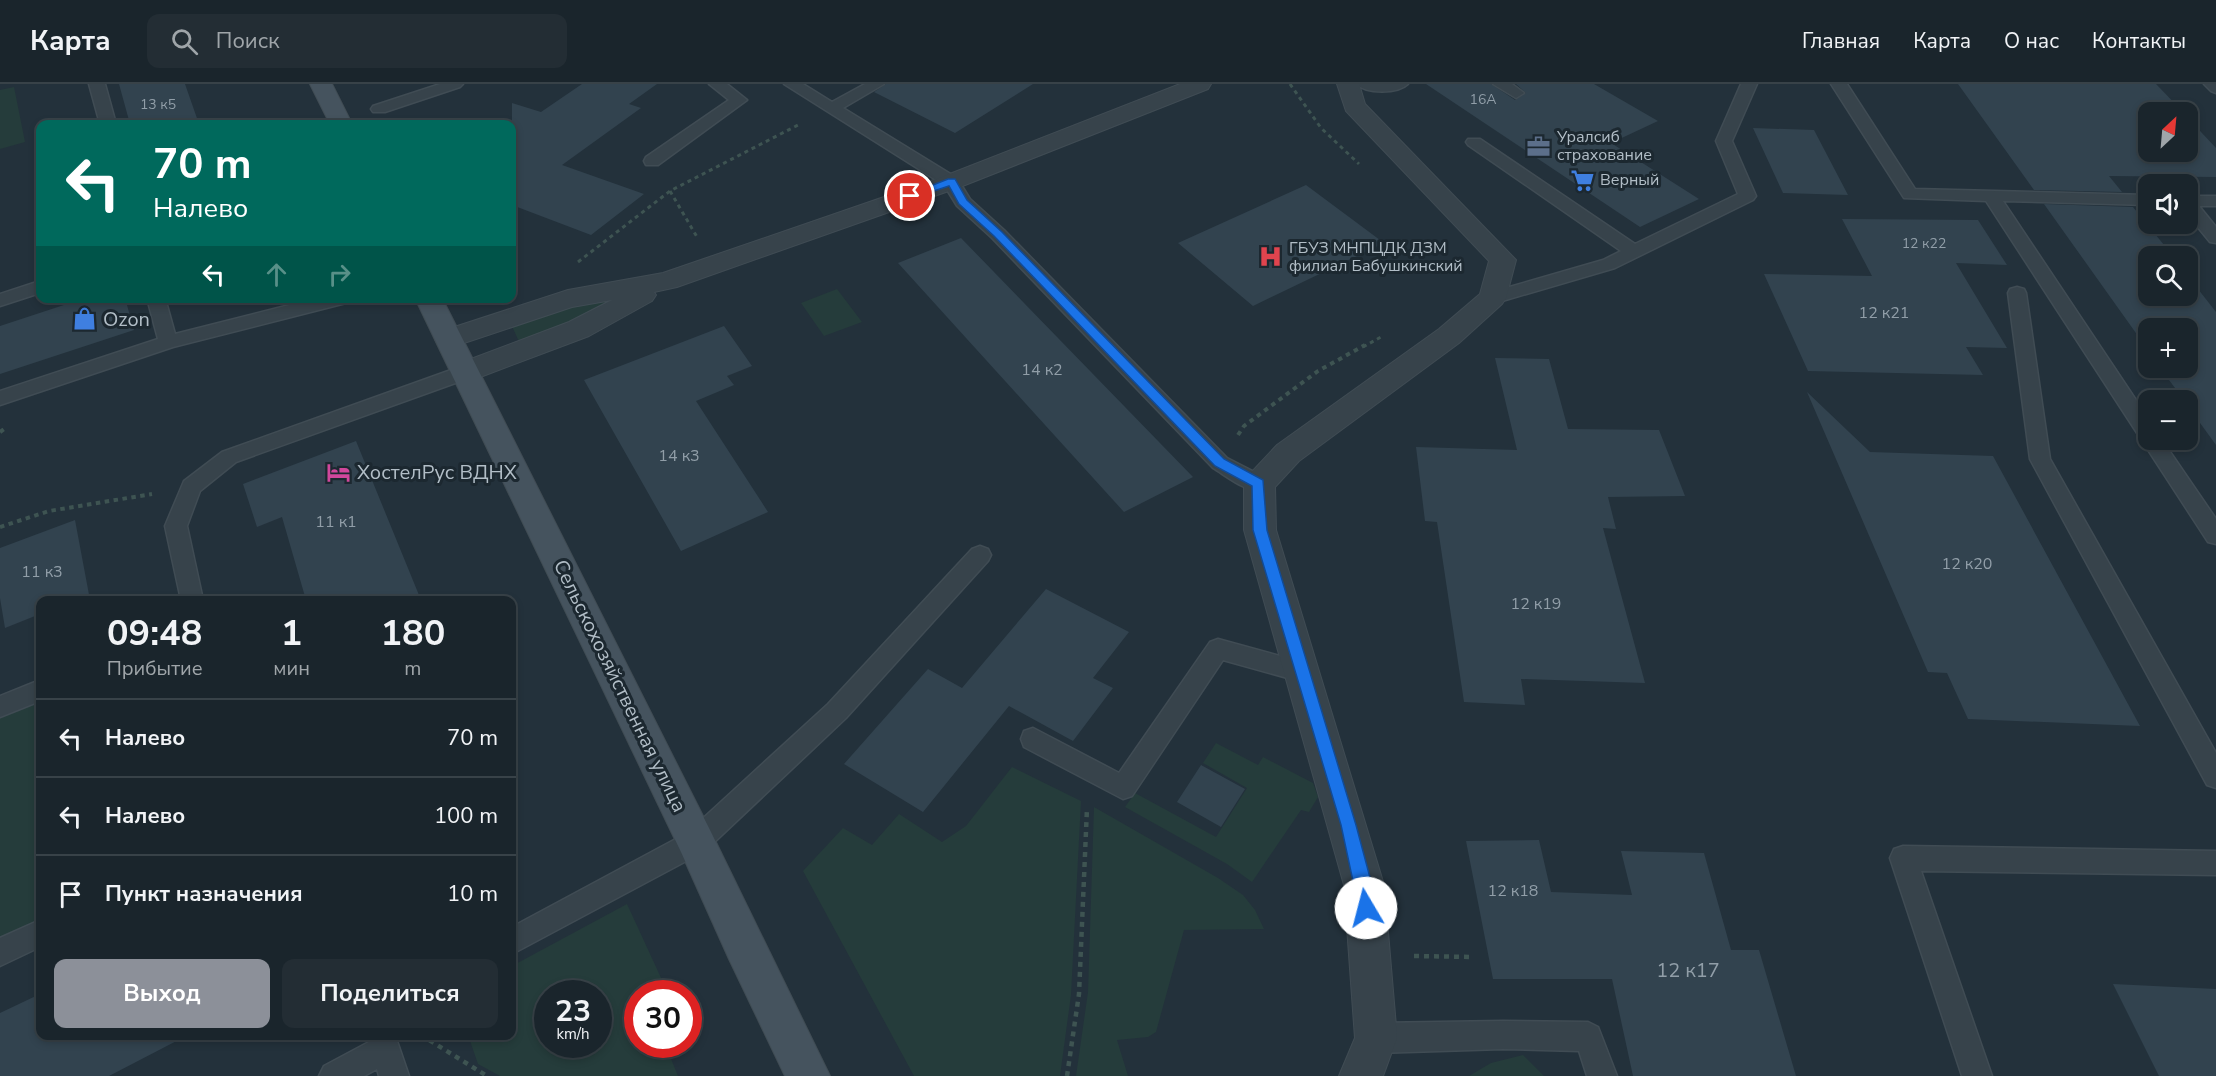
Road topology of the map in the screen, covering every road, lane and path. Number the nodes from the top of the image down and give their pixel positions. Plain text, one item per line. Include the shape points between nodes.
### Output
1 (98, 84) edge
2 (321, 84) edge
3 (455, 84) edge
4 (717, 84) edge
5 (792, 84) edge
6 (876, 84) edge
7 (1200, 84) edge
8 (1290, 84) edge
9 (1348, 84) edge
10 (1364, 84) edge
11 (1400, 84) edge
12 (1501, 84) edge
13 (1749, 84) edge
14 (1839, 84) edge
15 (2211, 84) edge
16 (2216, 88) edge
17 (1516, 93) dead end
18 (831, 108) junction
19 (379, 109) dead end
20 (107, 120) edge
21 (339, 120) edge
22 (1474, 142) dead end
23 (652, 161) dead end
24 (1364, 167) dead end
25 (951, 182) junction
26 (670, 191) junction
27 (1991, 196) junction
28 (2138, 200) edge
29 (2216, 201) edge
30 (2198, 202) edge
31 (2198, 216) edge
32 (698, 238) dead end
33 (2216, 238) edge
34 (1634, 252) junction
35 (571, 268) dead end
36 (668, 281) junction
37 (36, 288) edge
38 (2018, 293) dead end
39 (1492, 297) junction
40 (0, 300) edge
41 (157, 303) edge
42 (323, 303) edge
43 (431, 303) edge
44 (1382, 337) dead end
45 (449, 339) junction
46 (168, 342) junction
47 (465, 372) junction
48 (0, 398) edge
49 (2138, 419) edge
50 (2159, 450) edge
51 (1220, 463) junction
52 (1259, 484) junction
53 (191, 488) junction
54 (0, 527) edge
55 (2216, 536) edge
56 (980, 555) dead end
57 (191, 596) edge
58 (1302, 672) junction
59 (36, 692) edge
60 (0, 707) edge
61 (1033, 739) dead end
62 (2216, 777) edge
63 (1088, 796) dead end
64 (696, 842) junction
65 (2216, 863) edge
66 (36, 935) edge
67 (516, 938) edge
68 (0, 952) edge
69 (1371, 956) junction
70 (1473, 957) dead end
71 (1376, 1038) junction
72 (428, 1040) edge
73 (334, 1076) edge
74 (394, 1076) edge
75 (487, 1076) edge
76 (808, 1076) edge
77 (1067, 1076) edge
78 (1361, 1076) edge
79 (1602, 1076) edge
80 (1977, 1076) edge

1 - 20 lane
2 - 21 main road
3 - 19 lane
4 - 23 lane via 740,100
5 - 18 lane
6 - 18 lane
7 - 25 street
8 - 24 path via 1337,148
9 - 39 street via 1354,106 1503,260
10 - 11 lane
12 - 17 lane
13 - 34 lane via 1724,141 1747,196
14 - 27 lane via 1910,194
15 - 16 lane
18 - 25 lane
18 - 26 path
22 - 34 lane
25 - 36 street
25 - 51 lane via 963,202
26 - 32 path
26 - 35 path
27 - 28 lane
27 - 49 lane
29 - 30 lane
31 - 33 lane
34 - 39 lane via 1609,264
36 - 45 street via 568,299
36 - 47 street via 579,329
37 - 40 lane
38 - 62 lane via 2040,459
39 - 52 street via 1449,336 1288,453
41 - 46 lane
42 - 46 lane
43 - 45 main road, Сельскохозяйственная улица
44 - 51 path via 1318,371 1244,426
45 - 47 main road, Сельскохозяйственная улица
46 - 48 lane
47 - 53 lane via 229,457
47 - 64 main road, Сельскохозяйственная улица
50 - 55 lane
51 - 52 lane
52 - 58 street via 1260,530
53 - 54 path via 49,511
53 - 57 lane via 176,526
56 - 64 lane via 837,711
58 - 61 lane via 1218,649 1123,788
58 - 69 street via 1364,885
59 - 60 lane
63 - 77 path via 1079,994
64 - 67 lane
64 - 76 main road, Сельскохозяйственная улица
65 - 80 lane via 1904,858
66 - 68 lane
69 - 70 path
69 - 71 street
71 - 78 street
71 - 79 lane via 1588,1037
72 - 75 path
73 - 74 lane via 386,1048

